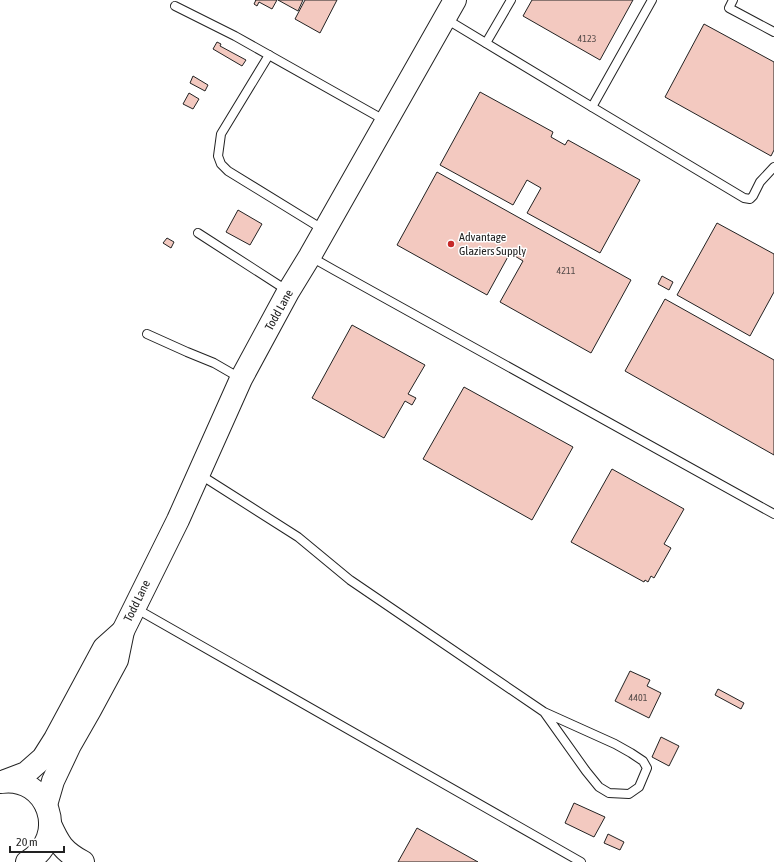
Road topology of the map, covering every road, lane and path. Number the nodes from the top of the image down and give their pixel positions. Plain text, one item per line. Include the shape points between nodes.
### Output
1 (511, 0) edge
2 (652, 0) edge
3 (733, 0) edge
4 (175, 6) dead end
5 (450, 9) edge
6 (774, 32) edge
7 (486, 43) junction
8 (269, 55) junction
9 (592, 108) junction
10 (386, 122) junction
11 (774, 167) edge
12 (325, 230) junction
13 (198, 233) dead end
14 (310, 256) junction
15 (288, 292) junction
16 (147, 334) dead end
17 (241, 379) junction
18 (199, 474) junction
19 (774, 514) edge
20 (134, 608) junction
21 (123, 631) junction
22 (544, 712) junction
23 (3, 782) edge
24 (48, 814) junction
25 (27, 862) edge
26 (83, 862) edge
27 (581, 862) edge

1 - 7 lane
2 - 9 lane
3 - 6 lane via 729,8
4 - 8 lane
5 - 7 lane
5 - 10 street, Todd Lane
7 - 9 lane
8 - 10 lane
8 - 12 lane via 221,134 218,156 228,171
9 - 11 lane via 744,198 750,199 753,196 760,182
10 - 12 street, Todd Lane
12 - 14 street, Todd Lane
13 - 15 lane
14 - 15 street, Todd Lane
14 - 19 lane
15 - 17 street, Todd Lane
16 - 17 lane via 214,363
17 - 18 street, Todd Lane
18 - 20 street, Todd Lane
18 - 22 lane via 298,537 350,580
20 - 21 street, Todd Lane
20 - 27 lane
21 - 23 street, Todd Lane via 104,648 43,758 26,773
21 - 24 street, Todd Lane via 117,660 70,744 53,781
22 - 22 lane via 615,744 643,761 647,768 639,787 629,794 609,793 599,787
23 - 24 street via 15,782 34,790 41,797
24 - 25 street, Todd Lane via 50,834 41,851
24 - 26 street via 58,840 70,854

